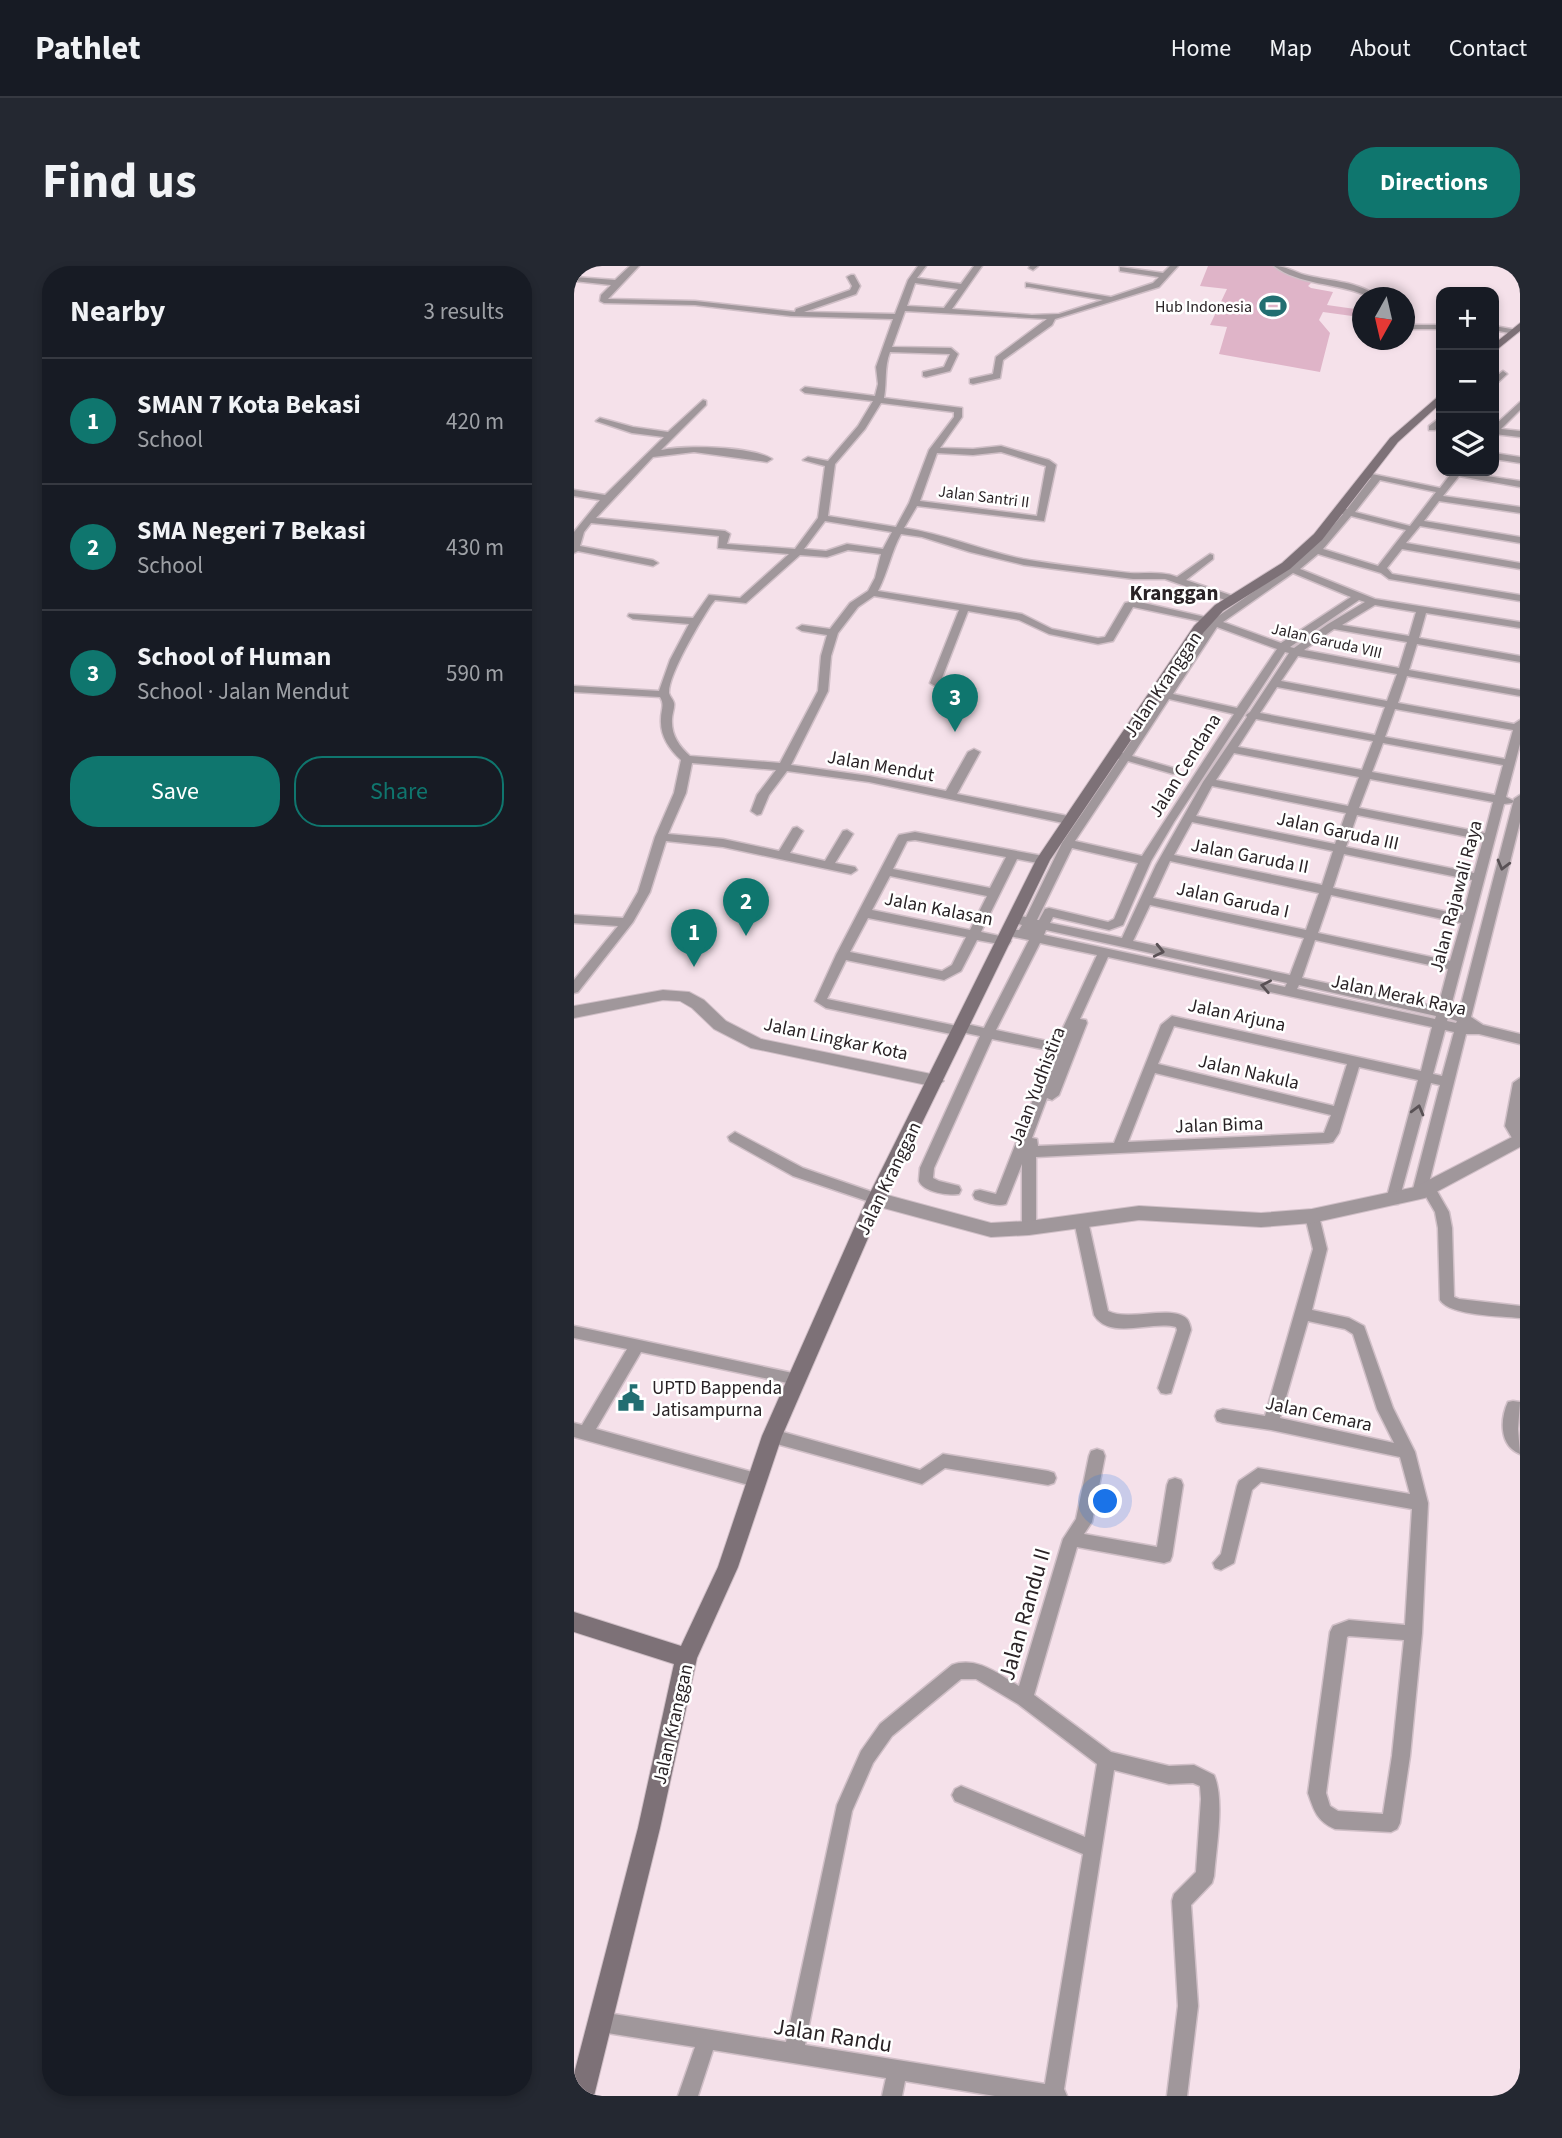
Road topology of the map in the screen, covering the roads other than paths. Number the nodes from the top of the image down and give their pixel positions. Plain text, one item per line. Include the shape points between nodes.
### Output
1 (635, 266) edge
2 (922, 266) edge
3 (978, 266) edge
4 (1174, 266) edge
5 (1278, 266) edge
6 (1123, 269) dead end
7 (1165, 276) junction
8 (850, 277) dead end
9 (574, 279) edge
10 (912, 280) junction
11 (617, 283) junction
12 (1029, 285) dead end
13 (963, 287) junction
14 (1352, 287) edge
15 (1109, 299) junction
16 (946, 311) junction
17 (900, 313) junction
18 (791, 314) junction
19 (1052, 317) junction
20 (1415, 327) edge
21 (1436, 327) edge
22 (1499, 328) edge
23 (1518, 329) edge
24 (1499, 345) edge
25 (886, 349) junction
26 (926, 374) dead end
27 (1503, 374) dead end
28 (1499, 378) edge
29 (973, 381) dead end
30 (805, 390) dead end
31 (879, 398) junction
32 (1436, 402) edge
33 (703, 403) dead end
34 (1516, 411) edge
35 (600, 421) dead end
36 (1436, 425) edge
37 (1499, 426) edge
38 (1433, 428) dead end
39 (1499, 432) edge
40 (1520, 434) edge
41 (669, 435) junction
42 (934, 450) junction
43 (649, 456) junction
44 (1499, 457) edge
45 (767, 459) dead end
46 (808, 460) dead end
47 (1520, 460) edge
48 (830, 464) junction
49 (1372, 475) junction
50 (1454, 476) edge
51 (1478, 476) edge
52 (1520, 484) edge
53 (574, 493) edge
54 (1441, 494) junction
55 (607, 498) junction
56 (914, 503) junction
57 (1520, 510) edge
58 (1344, 512) junction
59 (823, 518) junction
60 (589, 520) junction
61 (1414, 526) junction
62 (899, 531) junction
63 (1520, 540) edge
64 (1399, 545) junction
65 (575, 549) edge
66 (1316, 550) junction
67 (797, 552) junction
68 (886, 552) junction
69 (1210, 557) dead end
70 (653, 563) dead end
71 (1520, 566) edge
72 (1289, 568) junction
73 (1384, 571) junction
74 (1179, 580) junction
75 (872, 593) junction
76 (1357, 597) junction
77 (1520, 598) edge
78 (1232, 599) junction
79 (1373, 602) junction
80 (964, 609) junction
81 (1422, 610) junction
82 (634, 616) dead end
83 (694, 621) junction
84 (1210, 622) junction
85 (1520, 625) edge
86 (1332, 626) junction
87 (802, 628) dead end
88 (833, 634) junction
89 (1413, 640) junction
90 (1289, 650) junction
91 (1520, 659) edge
92 (1402, 673) junction
93 (935, 683) dead end
94 (1273, 683) junction
95 (574, 689) edge
96 (1520, 693) edge
97 (664, 694) junction
98 (1165, 695) junction
99 (1390, 704) junction
100 (1239, 712) junction
101 (1251, 715) junction
102 (1519, 726) edge
103 (1379, 739) junction
104 (1231, 749) junction
105 (974, 752) dead end
106 (1120, 756) junction
107 (687, 759) junction
108 (1509, 763) junction
109 (784, 767) junction
110 (1172, 771) dead end
111 (1367, 774) junction
112 (1209, 782) junction
113 (950, 796) junction
114 (1500, 799) junction
115 (1520, 800) edge
116 (757, 811) dead end
117 (1353, 811) junction
118 (1190, 818) junction
119 (1068, 820) junction
120 (797, 831) dead end
121 (847, 834) dead end
122 (661, 837) junction
123 (1490, 838) junction
124 (1068, 844) junction
125 (1341, 848) junction
126 (1013, 854) junction
127 (782, 856) junction
128 (1167, 857) junction
129 (1043, 860) junction
130 (1145, 861) junction
131 (828, 865) junction
132 (851, 870) dead end
133 (886, 871) junction
134 (1479, 878) junction
135 (1325, 888) junction
136 (993, 893) junction
137 (1146, 900) junction
138 (865, 913) junction
139 (574, 919) edge
140 (1468, 920) junction
141 (627, 922) junction
142 (1022, 931) junction
143 (974, 934) junction
144 (1312, 935) junction
145 (1126, 943) junction
146 (842, 955) junction
147 (1104, 959) junction
148 (1456, 966) junction
149 (1292, 986) junction
150 (574, 989) edge
151 (574, 1012) edge
152 (1442, 1018) junction
153 (1462, 1023) junction
154 (962, 1030) junction
155 (988, 1034) junction
156 (1520, 1039) edge
157 (1060, 1048) junction
158 (1355, 1060) junction
159 (1150, 1067) junction
160 (1427, 1077) junction
161 (936, 1081) junction
162 (1448, 1082) junction
163 (1520, 1083) edge
164 (1339, 1112) junction
165 (735, 1138) dead end
166 (1520, 1139) edge
167 (1119, 1147) junction
168 (1029, 1152) junction
169 (954, 1190) dead end
170 (1424, 1191) junction
171 (979, 1195) dead end
172 (876, 1199) junction
173 (1392, 1200) junction
174 (1312, 1216) junction
175 (1081, 1221) junction
176 (1029, 1228) junction
177 (1520, 1312) edge
178 (1303, 1314) junction
179 (574, 1332) edge
180 (637, 1346) junction
181 (797, 1379) junction
182 (1166, 1388) dead end
183 (1520, 1408) edge
184 (1223, 1416) dead end
185 (1271, 1423) junction
186 (579, 1432) edge
187 (772, 1436) junction
188 (1520, 1447) edge
189 (1407, 1452) junction
190 (1097, 1455) dead end
191 (1048, 1479) dead end
192 (756, 1480) junction
193 (1175, 1485) dead end
194 (1420, 1503) junction
195 (1071, 1539) junction
196 (1221, 1563) dead end
197 (574, 1622) edge
198 (1413, 1633) junction
199 (686, 1658) junction
200 (1024, 1698) junction
201 (1107, 1760) junction
202 (961, 1795) dead end
203 (1094, 1850) junction
204 (601, 2022) junction
205 (707, 2040) junction
206 (793, 2054) junction
207 (897, 2071) junction
208 (581, 2096) edge
209 (688, 2096) edge
210 (892, 2096) edge
211 (1055, 2096) edge
212 (1177, 2096) edge

1 - 11 street
2 - 10 street
3 - 13 street
4 - 7 street
5 - 14 street
6 - 7 street
7 - 15 street via 1156,285
8 - 18 street via 856,286 853,292
9 - 11 street
10 - 13 street
10 - 17 street
11 - 18 street via 604,301 695,303
12 - 15 street
13 - 16 street
15 - 19 street
16 - 17 street
16 - 19 street
17 - 18 street
17 - 25 street
19 - 29 street via 999,359 997,376
20 - 21 street
22 - 23 street
23 - 24 main road
25 - 26 street via 954,354 947,369
25 - 31 street
27 - 28 street
30 - 31 street
31 - 42 street via 959,410
31 - 48 street via 862,427
32 - 49 main road, Jalan Kranggan via 1394,440
33 - 41 street
34 - 37 street
35 - 41 street
36 - 38 street
39 - 40 street
41 - 43 street
42 - 56 street
42 - 56 street, Jalan Santri II via 1001,449 1046,462 1051,466 1041,519
43 - 45 street via 666,450 711,450
43 - 55 street
44 - 47 street
46 - 48 street
48 - 59 street
49 - 54 street
49 - 58 main road, Jalan Kranggan
50 - 54 street
51 - 52 street
53 - 55 street
54 - 57 street
54 - 61 street
55 - 60 street
56 - 62 street
58 - 61 street
58 - 66 street
58 - 72 main road, Jalan Kranggan
59 - 62 street
59 - 67 street
60 - 65 street via 579,532
60 - 67 street via 725,534 721,546
61 - 63 street
61 - 64 street
62 - 68 street
62 - 74 street via 1024,562
64 - 71 street
64 - 73 street
65 - 70 street
66 - 72 street
66 - 73 street
67 - 68 street via 827,554 847,547
67 - 83 street via 742,601 710,598
68 - 75 street
69 - 74 street
72 - 76 street
72 - 78 main road, Jalan Kranggan
72 - 84 street
73 - 77 street via 1389,576
74 - 78 street
75 - 80 street
75 - 88 street via 854,605
76 - 79 street
76 - 90 street, Jalan Cendana
78 - 84 main road, Jalan Kranggan
79 - 81 street
79 - 86 street
80 - 84 street, Jalan Garuda VIII via 1022,617 1049,631 1104,640 1131,604
80 - 93 street
81 - 85 street
81 - 89 street
82 - 83 street
83 - 97 street
84 - 90 street, Jalan Garuda VIII
84 - 98 street
84 - 106 main road, Jalan Kranggan
86 - 89 street
86 - 90 street
87 - 88 street
88 - 109 street via 823,691
89 - 91 street
89 - 92 street
90 - 92 street, Jalan Garuda VIII
90 - 94 street
90 - 100 street, Jalan Cendana
92 - 96 street, Jalan Garuda VIII
92 - 99 street
94 - 99 street
94 - 101 street
95 - 97 street
97 - 107 street via 669,705 665,717 669,741
98 - 100 street
98 - 106 street
99 - 102 street
99 - 103 street
100 - 130 street, Jalan Cendana
101 - 103 street
101 - 104 street
102 - 108 street, Jalan Rajawali Raya
103 - 108 street
103 - 111 street
104 - 111 street
104 - 112 street
105 - 113 street
106 - 110 street
106 - 119 main road, Jalan Kranggan
106 - 124 street
107 - 109 street, Jalan Mendut
107 - 122 street via 680,793
108 - 114 street, Jalan Rajawali Raya
109 - 113 street, Jalan Mendut
109 - 116 street
111 - 114 street
111 - 117 street
112 - 117 street
112 - 118 street
113 - 119 street, Jalan Mendut
114 - 115 street
114 - 123 street, Jalan Rajawali Raya
115 -> 153 street
117 - 123 street
117 - 125 street
118 - 125 street, Jalan Garuda III
118 - 128 street
119 - 129 main road, Jalan Kranggan
120 - 127 street
121 - 131 street
122 - 127 street
122 - 141 street via 644,892
123 - 134 street, Jalan Rajawali Raya
124 - 130 street
124 - 142 street
125 - 134 street, Jalan Garuda III
125 - 135 street
126 - 129 street
126 - 133 street via 910,836 903,838
126 - 136 street
127 - 131 street
128 - 135 street, Jalan Garuda II
128 - 137 street
129 - 142 main road, Jalan Kranggan
130 - 142 street, Jalan Cendana via 1117,923 1108,926 1049,912
131 - 132 street
133 - 136 street
133 - 138 street
134 - 140 street, Jalan Rajawali Raya
135 - 140 street, Jalan Garuda II
135 - 144 street
136 - 143 street
137 - 144 street, Jalan Garuda I
137 - 145 street
138 - 143 street, Jalan Kalasan
138 - 146 street
139 - 141 street
140 - 148 street, Jalan Rajawali Raya
141 - 150 street
142 - 143 street, Jalan Kalasan
142 - 145 street, Jalan Merak Raya
142 - 147 street, Jalan Merak Raya
142 - 154 main road, Jalan Kranggan
142 - 155 street
143 - 146 street via 957,968 944,976
144 - 148 street, Jalan Garuda I
144 - 149 street
145 -> 149 street, Jalan Merak Raya
146 - 154 street via 822,1002
149 -> 147 street, Jalan Merak Raya
147 - 157 street
147 - 168 street, Jalan Yudhistira
148 - 152 street, Jalan Rajawali Raya
149 - 152 street, Jalan Merak Raya
151 - 161 street, Jalan Lingkar Kota via 663,995 682,996 720,1025 757,1044
152 - 153 street, Jalan Merak Raya
152 - 160 street, Jalan Rajawali Raya
153 - 156 street, Jalan Merak Raya
153 - 162 street
154 - 155 street
154 - 161 main road, Jalan Kranggan
155 - 157 street
155 - 169 street via 926,1174 931,1184
157 - 171 street via 1001,1200
158 - 159 street, Jalan Arjuna via 1177,1020 1167,1026
158 - 160 street, Jalan Arjuna
158 - 164 street, Jalan Bima
159 - 164 street, Jalan Nakula
159 - 167 street, Jalan Arjuna
160 - 162 street, Jalan Arjuna
173 -> 160 street, Jalan Rajawali Raya
161 - 172 main road, Jalan Kranggan
162 - 170 street
163 - 166 street via 1512,1126
164 - 167 street, Jalan Bima via 1331,1136 1321,1139
165 - 172 street via 799,1172
166 - 170 street
167 - 168 street, Jalan Bima
168 - 176 street, Jalan Yudhistira
170 - 173 street
170 - 177 street via 1442,1212 1445,1296 1451,1304
172 - 176 street via 991,1230
172 - 181 main road, Jalan Kranggan
173 - 174 street
174 - 175 street via 1261,1220 1139,1213
174 - 178 street via 1320,1249
175 - 176 street
175 - 182 street via 1101,1315 1115,1322 1174,1319 1182,1323 1184,1330
178 - 185 street
178 - 189 street via 1359,1330 1385,1409
179 - 180 street
180 - 181 street
180 - 186 street
181 - 187 main road, Jalan Kranggan
183 - 188 street via 1513,1408 1509,1430
184 - 185 street, Jalan Cemara
185 - 189 street, Jalan Cemara
186 - 192 street
187 - 191 street via 922,1477 943,1461
187 - 192 main road, Jalan Kranggan
189 - 194 street
190 - 195 street via 1084,1522
192 - 199 main road, Jalan Kranggan via 728,1567
193 - 195 street, Jalan Randu II via 1164,1556
194 - 196 street via 1258,1475 1245,1486 1228,1558
194 - 198 street
195 - 200 street, Jalan Randu II
197 - 199 main road
198 - 198 street via 1349,1628 1339,1632 1317,1793 1323,1812 1335,1821 1391,1823
199 - 204 main road, Jalan Kranggan
200 - 201 street
200 - 206 street, Jalan Randu II via 978,1671 958,1671 886,1730 867,1757 843,1811
201 - 203 street
201 - 212 street via 1169,1775 1194,1774 1208,1781 1205,1876 1181,1901 1188,2006
202 - 203 street
203 - 211 street
204 - 205 street, Jalan Randu
204 - 208 main road, Jalan Kranggan
205 - 206 street, Jalan Randu
205 - 209 street
206 - 207 street, Jalan Randu
207 - 210 street
207 - 211 street, Jalan Randu

